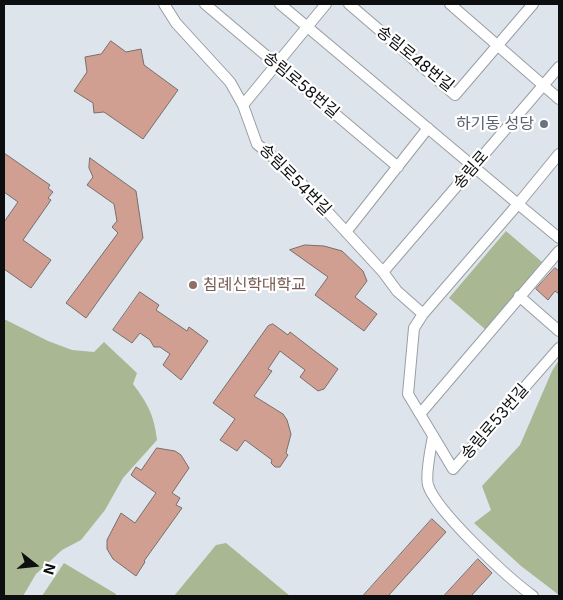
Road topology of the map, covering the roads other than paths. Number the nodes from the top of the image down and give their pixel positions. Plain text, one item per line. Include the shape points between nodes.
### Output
1 (164, 4) edge
2 (205, 4) edge
3 (280, 4) edge
4 (326, 4) edge
5 (349, 4) edge
6 (450, 4) edge
7 (533, 4) edge
8 (306, 26) junction
9 (498, 45) junction
10 (276, 64) junction
11 (559, 67) edge
12 (544, 85) junction
13 (559, 99) edge
14 (244, 105) junction
15 (428, 128) junction
16 (559, 154) edge
17 (398, 167) junction
18 (474, 167) junction
19 (518, 204) junction
20 (346, 232) junction
21 (559, 238) edge
22 (559, 251) edge
23 (384, 272) junction
24 (519, 296) junction
25 (423, 314) junction
26 (559, 331) edge
27 (559, 348) edge
28 (420, 414) junction
29 (433, 436) junction
30 (533, 596) edge

1 - 14 street, 송림로54번길 via 176,23 230,82
2 - 10 street, 송림로58번길
3 - 8 street
4 - 8 street
5 - 9 street, 송림로48번길 via 455,95
6 - 9 street
7 - 9 street, 송림로48번길
8 - 10 street
8 - 15 street
9 - 12 street
10 - 14 street
10 - 17 street, 송림로58번길
11 - 12 street, 송림로
12 - 13 street
12 - 18 street, 송림로
14 - 20 street, 송림로54번길 via 257,144 291,172
15 - 17 street, 송림로54번길
15 - 18 street
16 - 19 street, 송림로53번길
17 - 20 street, 송림로54번길
18 - 19 street
18 - 23 street, 송림로
19 - 21 street
19 - 25 street, 송림로53번길
20 - 23 street, 송림로54번길
22 - 24 street
23 - 25 street via 397,291
24 - 26 street
24 - 28 street
25 - 28 street, 송림로53번길 via 414,328 408,394
27 - 29 street, 송림로53번길 via 453,470
28 - 29 street, 송림로53번길
29 - 30 street via 428,483 435,499 449,518

